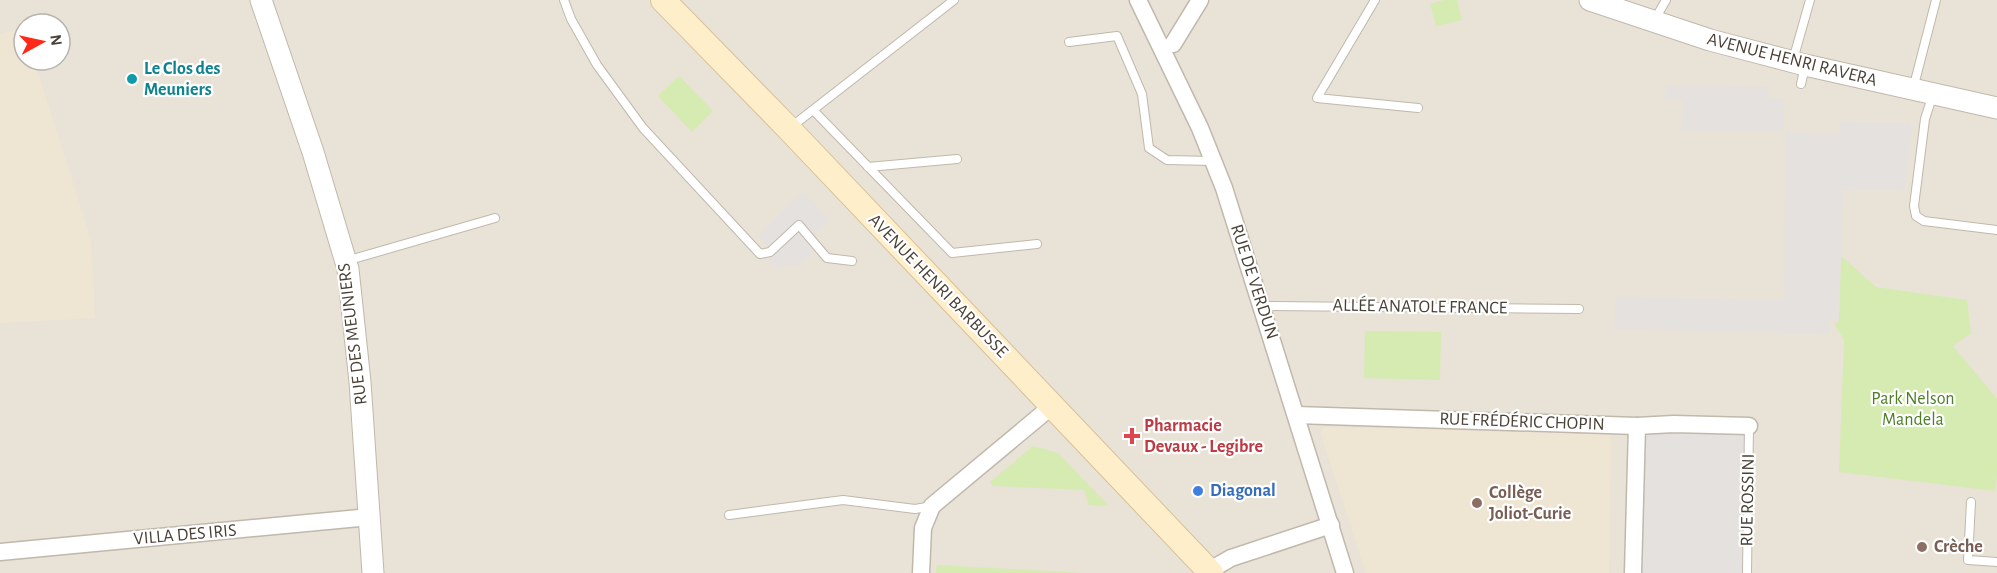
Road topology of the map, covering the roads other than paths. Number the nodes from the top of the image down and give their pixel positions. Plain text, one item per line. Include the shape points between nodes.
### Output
1 (261, 0) edge
2 (564, 0) edge
3 (663, 0) edge
4 (954, 0) edge
5 (1138, 0) edge
6 (1200, 0) edge
7 (1375, 0) edge
8 (1590, 0) edge
9 (1666, 0) edge
10 (1810, 0) edge
11 (1936, 0) edge
12 (1626, 5) edge
13 (1654, 21) junction
14 (1069, 42) dead end
15 (1173, 44) dead end
16 (1799, 70) junction
17 (1923, 92) junction
18 (1419, 108) dead end
19 (1997, 108) edge
20 (813, 110) junction
21 (789, 129) junction
22 (957, 159) dead end
23 (1213, 161) junction
24 (868, 167) junction
25 (495, 218) dead end
26 (1997, 230) edge
27 (1037, 244) dead end
28 (852, 261) dead end
29 (346, 262) junction
30 (1262, 306) junction
31 (1579, 309) dead end
32 (1052, 406) junction
33 (1296, 415) junction
34 (1637, 426) junction
35 (1749, 426) joint
36 (1971, 502) dead end
37 (932, 506) junction
38 (729, 515) dead end
39 (370, 518) junction
40 (1331, 525) junction
41 (0, 552) edge
42 (1997, 561) edge
43 (1208, 572) edge
44 (373, 573) edge
45 (921, 573) edge
46 (1346, 573) edge
47 (1632, 573) edge
48 (1747, 573) edge

1 - 29 street, RUE DES MEUNIERS
2 - 28 lane via 597,65 643,128 760,254 770,252 798,225 827,258
3 - 21 main road, AVENUE HENRI BARBUSSE
4 - 20 lane
5 - 23 street, RUE DE VERDUN
6 - 15 street
7 - 18 lane via 1317,98
8 - 12 street, AVENUE HENRI RAVERA
9 - 13 lane
10 - 16 lane
11 - 17 lane
12 - 13 street, AVENUE HENRI RAVERA
13 - 16 street, AVENUE HENRI RAVERA
14 - 23 lane via 1117,36 1142,94 1149,148 1167,160
16 - 17 street, AVENUE HENRI RAVERA
17 - 19 street, AVENUE HENRI RAVERA
17 - 26 lane via 1925,119 1916,216 1924,221
20 - 21 lane
20 - 24 lane
21 - 32 main road, AVENUE HENRI BARBUSSE
22 - 24 lane
23 - 30 street, RUE DE VERDUN
24 - 27 lane via 952,253
25 - 29 lane
29 - 39 street, RUE DES MEUNIERS
30 - 31 lane, ALLÉE ANATOLE FRANCE
30 - 33 street, RUE DE VERDUN
32 - 37 street
32 - 43 main road, AVENUE HENRI BARBUSSE
33 - 34 street, RUE FRÉDÉRIC CHOPIN
33 - 40 street, RUE DE VERDUN
34 - 35 street, RUE FRÉDÉRIC CHOPIN
34 - 47 street
35 - 48 lane, RUE ROSSINI
36 - 42 lane via 1968,560
37 - 38 lane via 915,509 843,500
37 - 45 street via 923,528
39 - 41 street, VILLA DES IRIS
39 - 44 street, RUE DES MEUNIERS
40 - 43 street via 1231,558
40 - 46 street, RUE DE VERDUN

